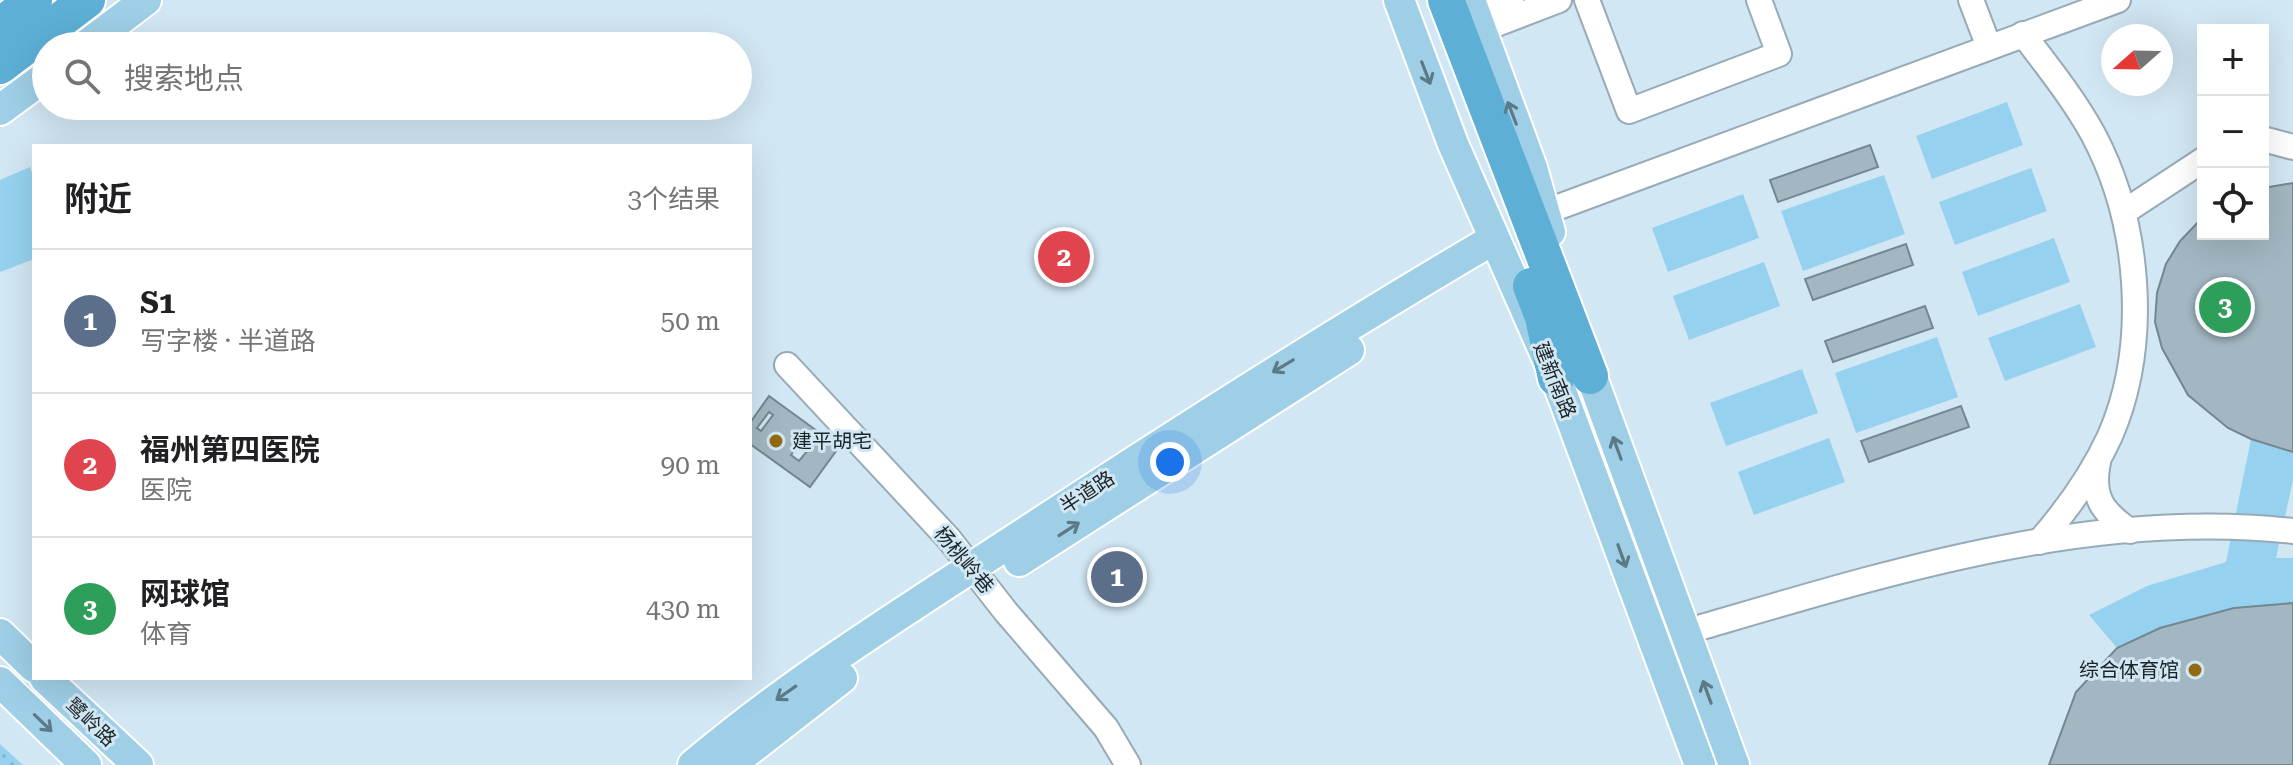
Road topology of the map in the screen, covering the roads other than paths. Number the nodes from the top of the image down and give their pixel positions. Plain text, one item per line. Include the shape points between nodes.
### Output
1 (34, 0) edge
2 (87, 0) edge
3 (146, 0) edge
4 (1399, 0) edge
5 (1424, 0) edge
6 (1511, 0) edge
7 (1559, 0) edge
8 (1587, 0) edge
9 (1759, 0) edge
10 (1971, 0) edge
11 (2118, 0) edge
12 (1468, 11) edge
13 (0, 26) edge
14 (45, 32) edge
15 (104, 32) edge
16 (2023, 34) junction
17 (32, 42) edge
18 (1989, 47) junction
19 (0, 66) edge
20 (32, 86) edge
21 (0, 110) edge
22 (2269, 141) edge
23 (2293, 147) edge
24 (2197, 164) edge
25 (1545, 212) junction
26 (2124, 212) junction
27 (1498, 246) junction
28 (787, 365) dead end
29 (1573, 377) junction
30 (2098, 460) junction
31 (2130, 531) junction
32 (2293, 531) edge
33 (2039, 542) junction
34 (978, 575) junction
35 (1685, 632) junction
36 (0, 634) edge
37 (32, 665) edge
38 (47, 680) edge
39 (0, 682) edge
40 (86, 765) edge
41 (138, 765) edge
42 (693, 765) edge
43 (730, 765) edge
44 (1128, 765) edge
45 (1700, 765) edge
46 (1734, 765) edge

1 - 13 highway
2 - 14 highway
3 - 15 main road
4 -> 27 main road, 建新南路
5 - 29 highway via 1543,317
6 - 12 street
7 - 12 street
8 - 9 street via 1629,111 1779,54
10 - 18 street
11 - 16 street
25 -> 12 main road, 建新南路 via 1527,153
12 - 29 highway
16 - 18 street
16 - 26 street via 2093,135
17 - 19 highway
18 - 25 street
20 - 21 main road
22 - 23 street
24 - 26 street
25 - 29 main road, 建新南路
26 - 30 street via 2134,286 2132,335 2119,410
27 - 29 main road, 建新南路
27 - 34 main road, 半道路 via 1237,394
28 - 34 street, 杨桃岭巷
35 -> 29 main road, 建新南路
29 -> 45 main road, 建新南路
30 - 31 street via 2094,479 2101,505
30 - 33 street
31 - 32 street via 2236,526
31 - 33 street
33 - 35 street via 1888,573
34 -> 42 main road, 半道路 via 766,707
34 - 43 main road, 半道路
34 - 44 street, 杨桃岭巷 via 1106,728
46 -> 35 main road, 建新南路
36 - 37 main road
38 - 41 main road, 鹭岭路
39 -> 40 main road, 鹭岭路

